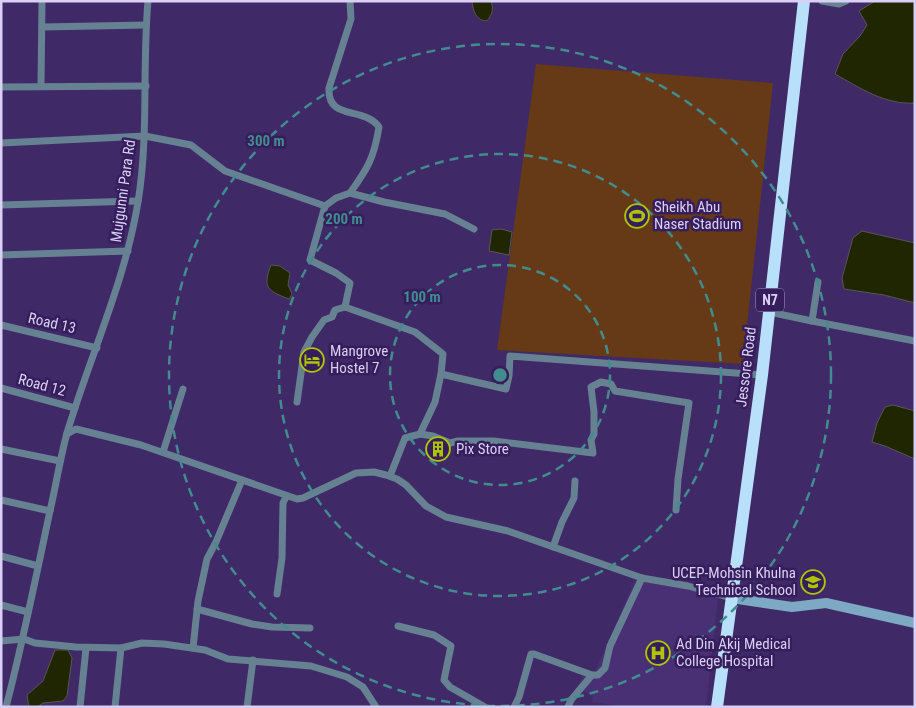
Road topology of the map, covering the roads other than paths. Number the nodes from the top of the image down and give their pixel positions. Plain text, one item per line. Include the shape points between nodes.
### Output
1 (42, 1) edge
2 (148, 1) edge
3 (350, 1) edge
4 (804, 1) edge
5 (822, 1) edge
6 (846, 1) edge
7 (146, 25) junction
8 (42, 26) junction
9 (41, 86) junction
10 (146, 86) junction
11 (1, 87) edge
12 (145, 136) junction
13 (1, 143) edge
14 (350, 193) junction
15 (138, 201) junction
16 (1, 205) edge
17 (325, 206) junction
18 (474, 228) dead end
19 (128, 251) junction
20 (1, 255) edge
21 (818, 282) dead end
22 (345, 307) junction
23 (769, 312) junction
24 (812, 321) junction
25 (1, 325) edge
26 (915, 342) edge
27 (97, 348) junction
28 (441, 374) junction
29 (762, 374) junction
30 (1, 388) edge
31 (183, 389) dead end
32 (297, 402) dead end
33 (76, 408) junction
34 (67, 434) junction
35 (420, 434) junction
36 (1, 449) edge
37 (163, 452) junction
38 (60, 461) junction
39 (390, 476) junction
40 (242, 480) junction
41 (575, 481) dead end
42 (286, 497) junction
43 (1, 500) edge
44 (676, 510) dead end
45 (50, 511) junction
46 (553, 547) junction
47 (1, 556) edge
48 (38, 566) junction
49 (642, 578) junction
50 (277, 594) dead end
51 (731, 598) junction
52 (1, 605) edge
53 (197, 609) junction
54 (28, 612) junction
55 (915, 623) edge
56 (398, 626) dead end
57 (310, 628) dead end
58 (24, 639) junction
59 (1, 641) edge
60 (86, 648) junction
61 (121, 648) junction
62 (193, 648) junction
63 (253, 660) junction
64 (592, 675) junction
65 (6, 707) edge
66 (80, 707) edge
67 (115, 707) edge
68 (248, 707) edge
69 (376, 707) edge
70 (485, 707) edge
71 (514, 707) edge
72 (568, 707) edge
73 (717, 707) edge

1 - 8 street
2 - 7 street, Mujgunni Para Rd
3 - 14 street via 351,19 328,97 338,109 366,116 379,127 371,162
4 - 23 highway, Jessore Road / N7
5 - 6 street via 839,4
7 - 8 street
7 - 10 street, Mujgunni Para Rd
8 - 9 street
9 - 10 street
9 - 11 street
10 - 12 street, Mujgunni Para Rd
12 - 13 street
12 - 15 street, Mujgunni Para Rd
12 - 17 street via 191,145 226,172
14 - 17 street
14 - 18 street via 445,214
15 - 16 street
15 - 19 street, Mujgunni Para Rd
17 - 22 street via 310,260 350,284
19 - 20 street
19 - 27 street, Mujgunni Para Rd
21 - 24 street
22 - 28 street via 415,332 443,354
22 - 32 street via 335,310 332,317 324,320 304,352
23 - 24 street
23 - 29 highway, Jessore Road / N7
24 - 26 street
25 - 27 street, Road 13
27 - 33 street, Mujgunni Para Rd
28 - 29 street via 506,388 510,356
28 - 35 street via 434,402
29 - 51 highway, Jessore Road / N7
30 - 33 street, Road 12
31 - 37 street
33 - 34 street, Mujgunni Para Rd
34 - 37 street via 76,429
34 - 38 street, Mujgunni Para Rd
35 - 39 street via 405,438
35 - 44 street via 450,443 494,441 592,453 594,418 591,387 601,382 611,384 615,391 684,401 689,403
36 - 38 street
37 - 40 street
38 - 45 street, Mujgunni Para Rd
39 - 42 street via 365,472 344,478 303,498
39 - 46 street via 406,485 438,514 508,531
40 - 42 street
40 - 53 street via 207,559
41 - 46 street via 574,498
42 - 50 street
43 - 45 street
45 - 48 street, Mujgunni Para Rd
46 - 49 street
47 - 48 street
48 - 54 street, Mujgunni Para Rd
49 - 51 street
49 - 64 street via 610,646 605,668 598,675
51 - 55 main road via 792,607 826,603
51 - 73 highway, Jessore Road / N7
52 - 54 street
53 - 57 street via 252,624
53 - 62 street
54 - 58 street, Mujgunni Para Rd
56 - 70 street via 434,635 451,646 444,680 450,687
58 - 59 street
58 - 60 street
58 - 65 street, Mujgunni Para Rd
60 - 61 street
60 - 66 street
61 - 62 street via 142,643
61 - 67 street
62 - 63 street via 228,659
63 - 68 street
63 - 69 street via 311,666 347,678 363,687
64 - 71 street via 531,654
64 - 72 street

